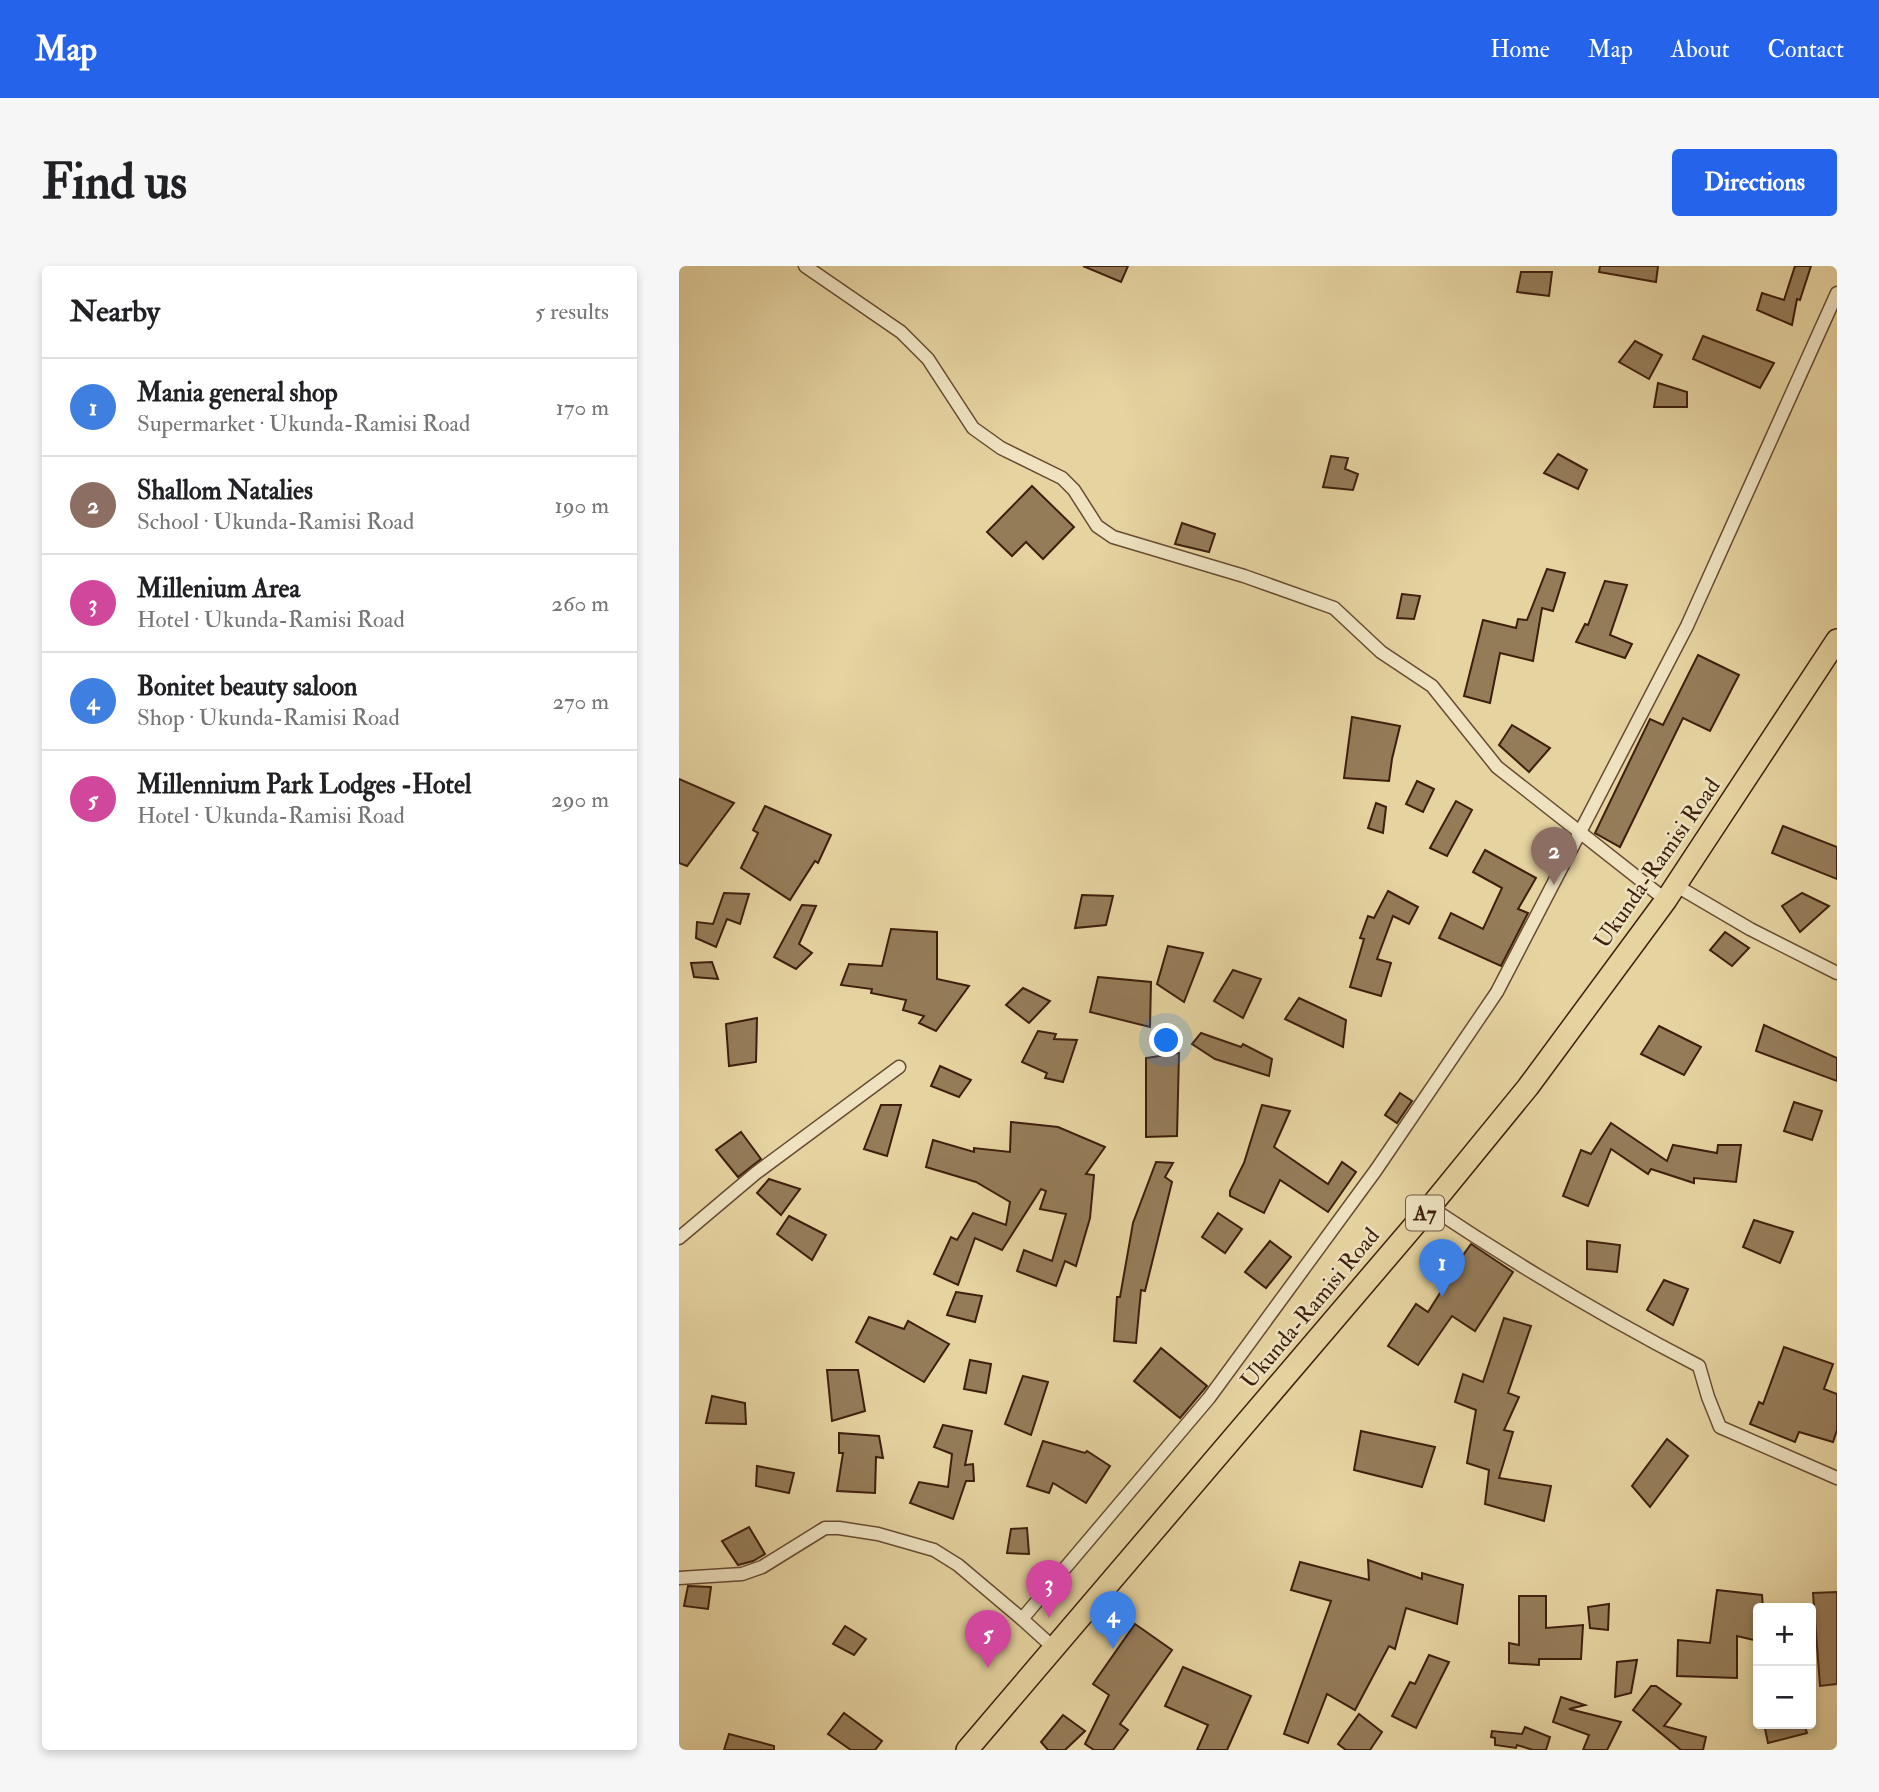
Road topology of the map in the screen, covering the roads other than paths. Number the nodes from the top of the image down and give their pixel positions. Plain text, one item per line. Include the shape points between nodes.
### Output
1 (805, 266) edge
2 (1837, 293) edge
3 (1837, 640) edge
4 (1580, 834) junction
5 (1670, 893) junction
6 (1837, 973) edge
7 (899, 1067) dead end
8 (1430, 1207) junction
9 (679, 1238) edge
10 (1837, 1478) edge
11 (679, 1578) edge
12 (1022, 1619) junction
13 (1054, 1648) junction
14 (967, 1750) edge

1 - 4 street via 901,332 928,359 973,428 1001,448 1062,478 1097,526 1112,537 1334,608 1381,652 1432,686 1497,767
2 - 4 street via 1687,626
3 - 5 highway, Ukunda-Ramisi Road / A7
4 - 5 street
4 - 12 street via 1497,992 1376,1170 1209,1398
5 - 6 street
5 - 8 highway, Ukunda-Ramisi Road / A7 via 1528,1087
7 - 9 street via 756,1173
8 - 10 street via 1498,1252 1699,1366 1720,1427
8 - 13 highway, Ukunda-Ramisi Road / A7
11 - 12 street via 742,1574 762,1567 825,1528 839,1528 935,1550
12 - 13 street
13 - 14 highway, Ukunda-Ramisi Road / A7

